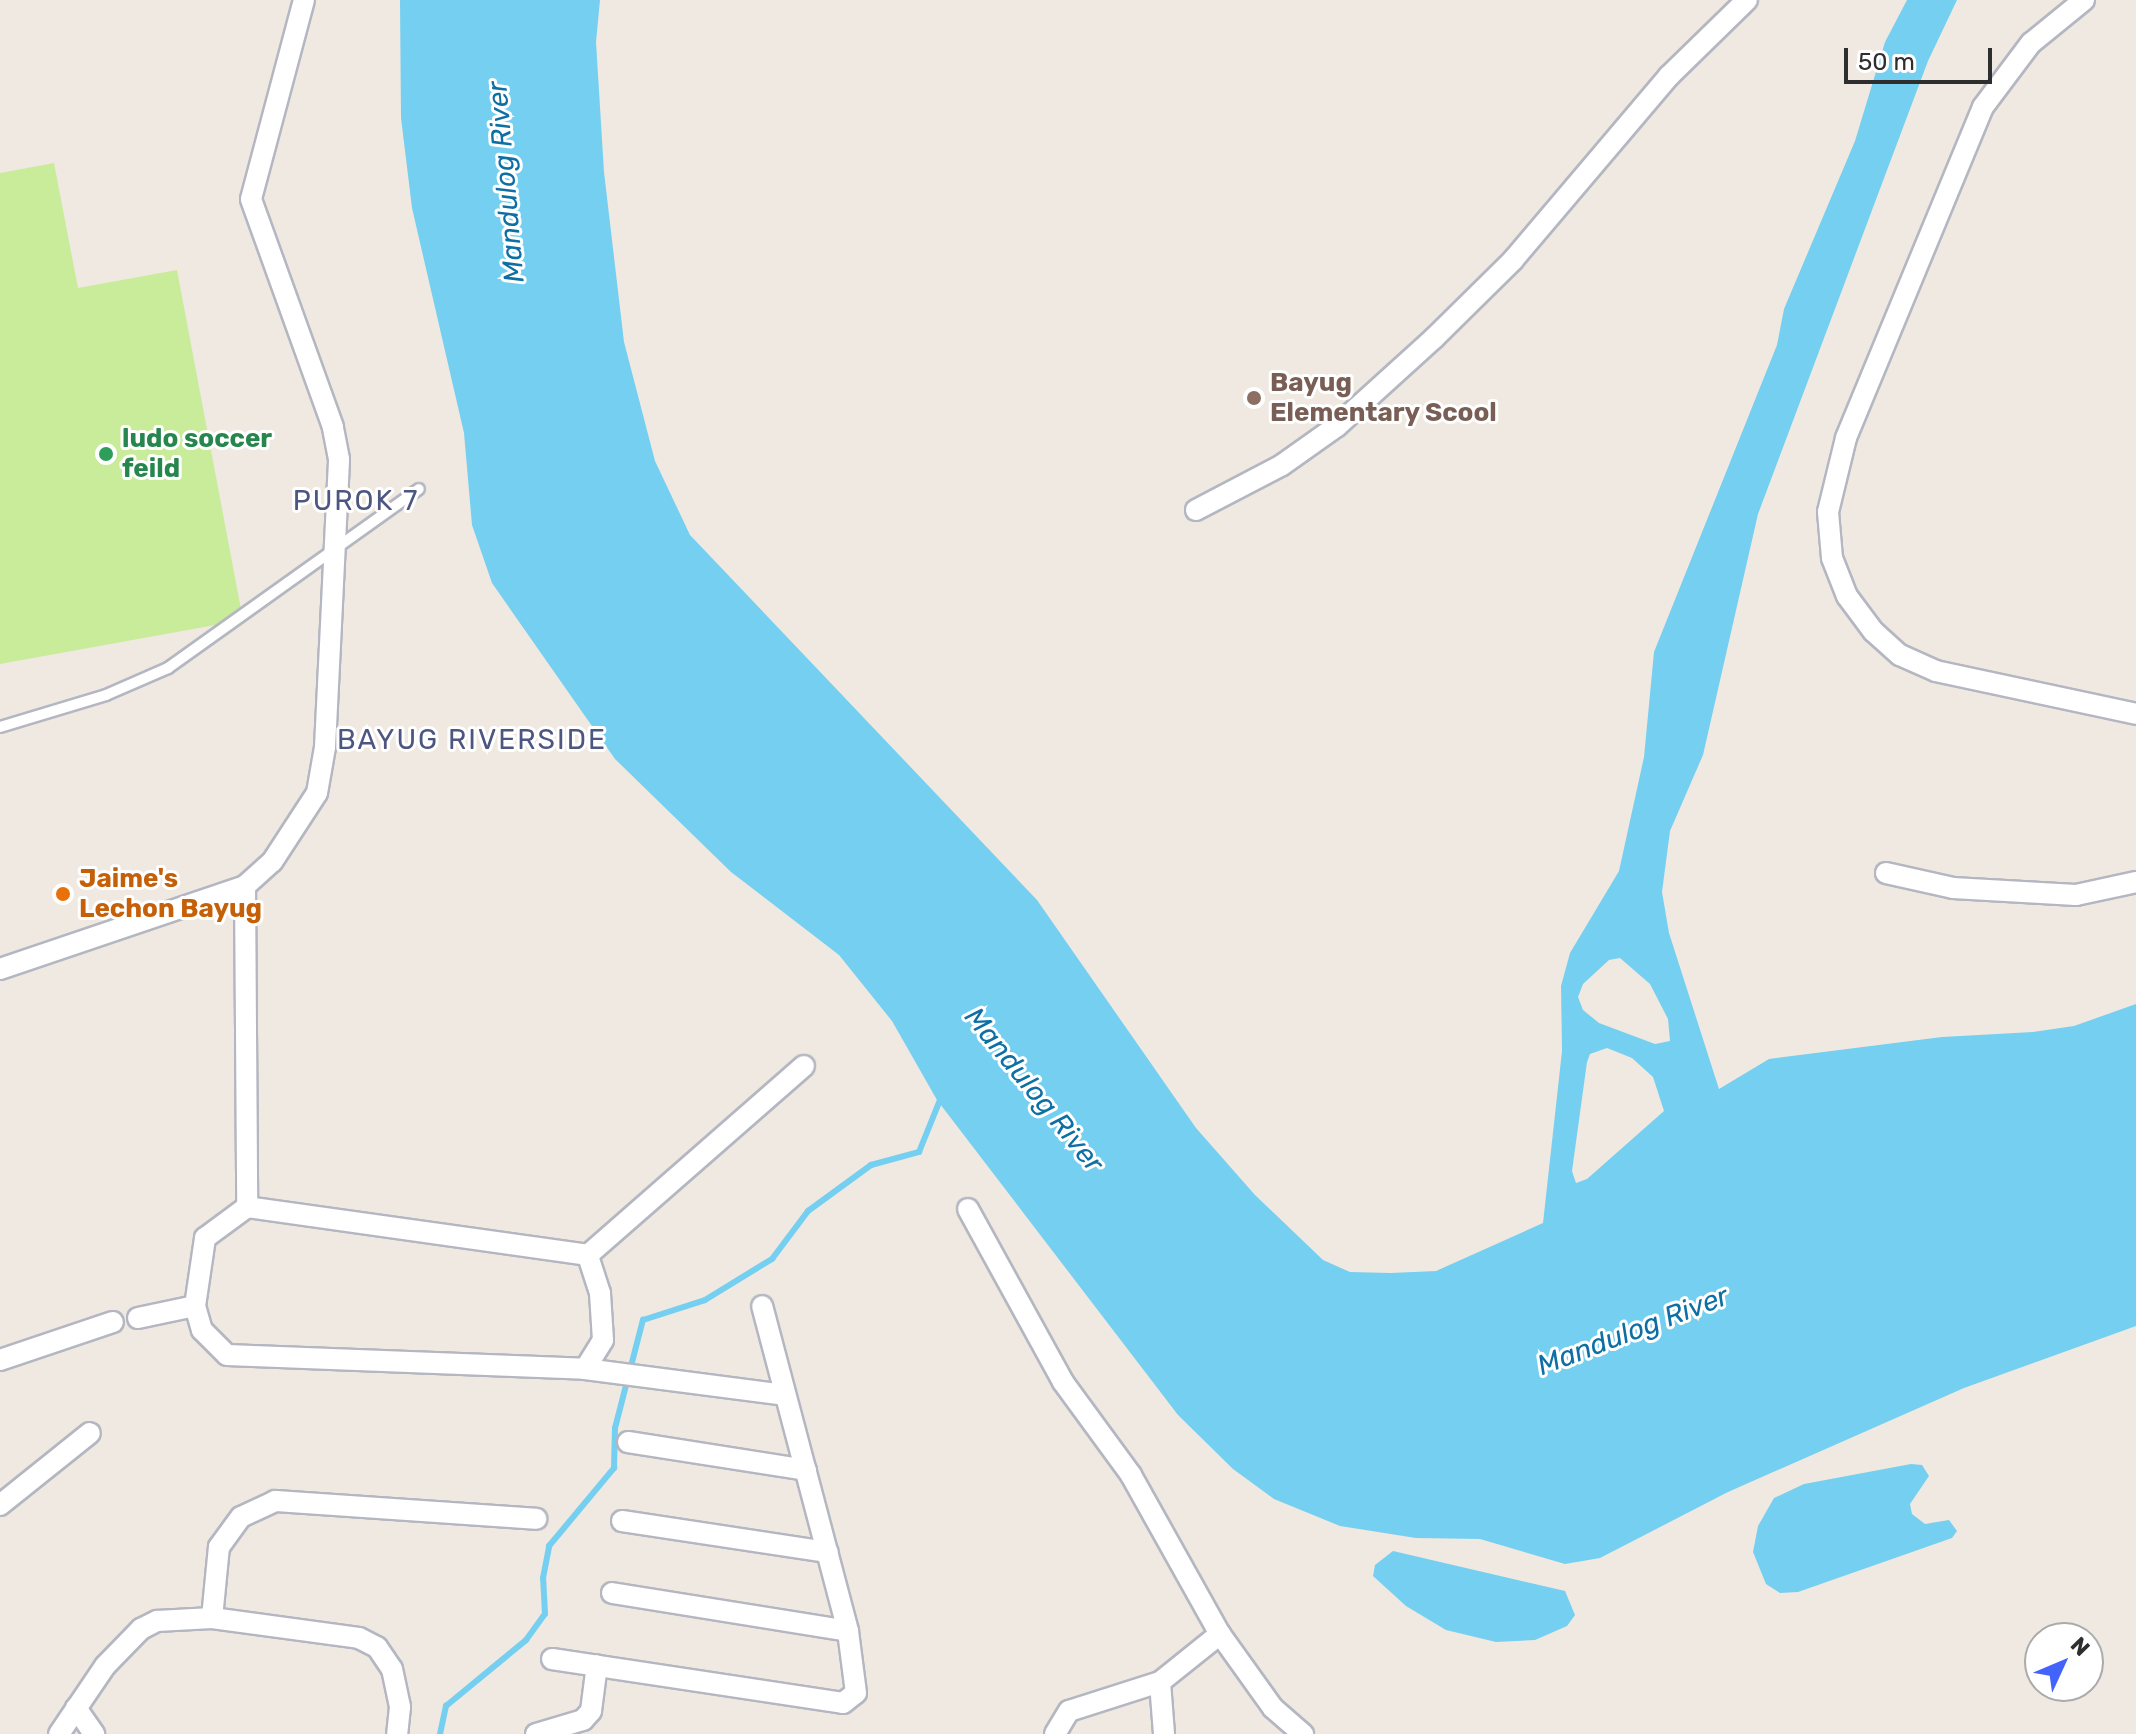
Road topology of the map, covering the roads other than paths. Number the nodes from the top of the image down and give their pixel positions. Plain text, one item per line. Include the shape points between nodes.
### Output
1 (304, 0) edge
2 (1747, 0) edge
3 (2084, 0) edge
4 (419, 489) dead end
5 (1196, 510) dead end
6 (333, 553) junction
7 (2136, 714) edge
8 (0, 727) edge
9 (1886, 873) dead end
10 (2136, 882) edge
11 (245, 886) junction
12 (0, 969) edge
13 (804, 1066) dead end
14 (247, 1207) junction
15 (968, 1209) dead end
16 (588, 1255) junction
17 (195, 1306) junction
18 (762, 1306) dead end
19 (138, 1318) dead end
20 (113, 1322) dead end
21 (0, 1360) edge
22 (585, 1369) junction
23 (784, 1395) junction
24 (90, 1433) dead end
25 (628, 1442) dead end
26 (806, 1470) junction
27 (0, 1505) edge
28 (536, 1519) dead end
29 (622, 1521) dead end
30 (828, 1552) junction
31 (612, 1593) dead end
32 (212, 1618) junction
33 (848, 1631) junction
34 (1220, 1634) junction
35 (552, 1659) dead end
36 (597, 1665) junction
37 (1160, 1682) junction
38 (76, 1708) junction
39 (59, 1734) edge
40 (94, 1734) edge
41 (397, 1734) edge
42 (536, 1734) edge
43 (1055, 1734) edge
44 (1164, 1734) edge
45 (1303, 1734) edge

1 - 6 street via 251,199 337,442
2 - 5 street via 1669,76 1513,260 1434,338 1337,426 1282,465
3 - 7 street via 2031,43 1983,107 1846,438 1828,512 1832,558 1847,596 1873,631 1900,655 1936,671
4 - 6 lane
6 - 8 lane via 168,668 106,695
6 - 11 street via 325,747 317,793 272,862
9 - 10 street via 1953,888 2076,895
11 - 12 street
11 - 14 street
13 - 16 street
14 - 16 street
14 - 17 street via 205,1238
15 - 34 street via 1063,1382 1131,1475
16 - 22 street via 600,1293 603,1340
17 - 19 street
17 - 22 street via 202,1330 227,1355
18 - 23 street
20 - 21 street
22 - 23 street
23 - 26 street
24 - 27 street
25 - 26 street
26 - 30 street
28 - 32 street via 275,1501 241,1517 219,1547
29 - 30 street
30 - 33 street
31 - 33 street
32 - 38 street via 157,1621 141,1629 105,1666
32 - 41 street via 359,1638 377,1647 392,1669 400,1707
33 - 36 street via 856,1693 843,1703
34 - 37 street
34 - 45 street via 1273,1708
35 - 36 street
36 - 42 street via 591,1711 583,1720
37 - 43 street via 1069,1711
37 - 44 street
38 - 39 street
38 - 40 street

